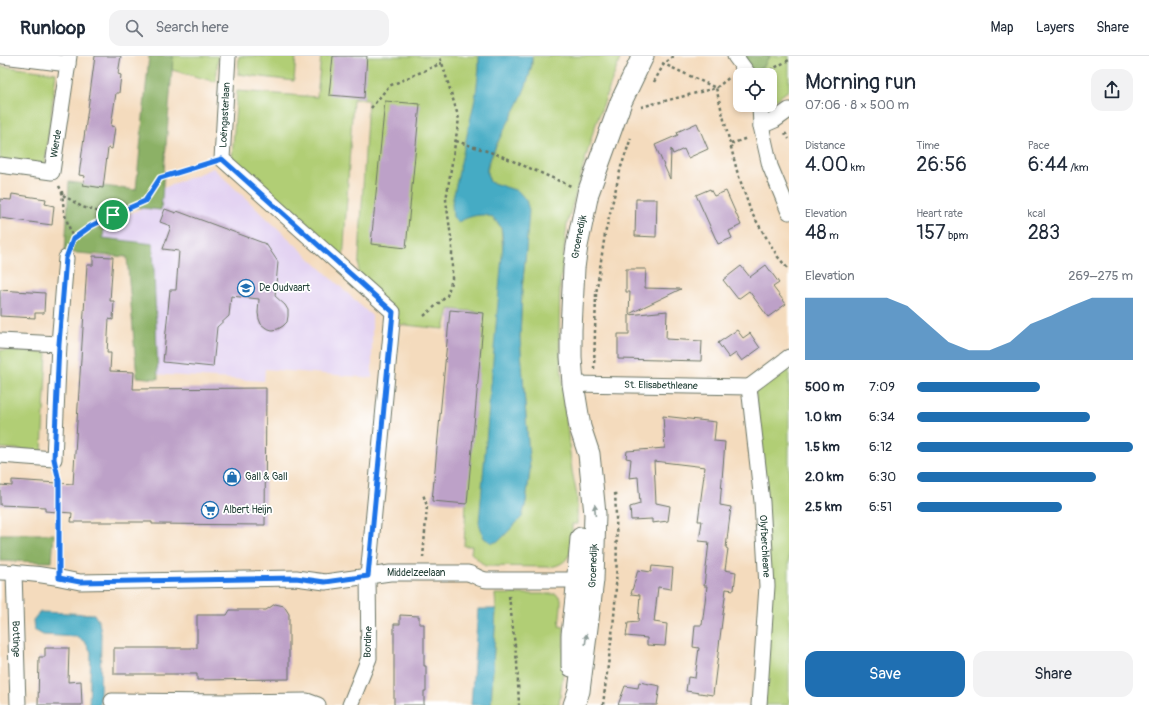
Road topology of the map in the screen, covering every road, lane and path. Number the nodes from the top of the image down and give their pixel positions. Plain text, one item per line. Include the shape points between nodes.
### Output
1 (3, 56) edge
2 (228, 56) edge
3 (439, 56) edge
4 (643, 56) edge
5 (674, 56) edge
6 (68, 60) edge
7 (789, 60) edge
8 (442, 62) junction
9 (664, 64) junction
10 (742, 66) edge
11 (774, 68) edge
12 (650, 88) dead end
13 (716, 88) junction
14 (644, 101) dead end
15 (641, 107) junction
16 (371, 108) dead end
17 (789, 110) edge
18 (760, 112) edge
19 (638, 114) dead end
20 (761, 126) junction
21 (631, 137) dead end
22 (456, 141) junction
23 (222, 159) junction
24 (0, 165) edge
25 (52, 172) junction
26 (588, 193) junction
27 (62, 195) junction
28 (613, 199) junction
29 (789, 212) edge
30 (112, 216) junction
31 (73, 239) junction
32 (66, 258) joint
33 (789, 270) edge
34 (424, 316) dead end
35 (0, 340) edge
36 (59, 344) junction
37 (789, 357) edge
38 (573, 384) junction
39 (594, 384) junction
40 (749, 387) junction
41 (0, 455) edge
42 (54, 459) junction
43 (616, 491) dead end
44 (423, 494) dead end
45 (7, 572) edge
46 (422, 573) junction
47 (368, 576) junction
48 (59, 578) junction
49 (508, 580) junction
50 (586, 580) junction
51 (112, 700) dead end
52 (230, 704) edge
53 (18, 705) edge
54 (318, 705) edge
55 (350, 705) edge
56 (519, 705) edge
57 (573, 705) edge
58 (602, 705) edge
59 (759, 705) edge

1 - 6 street, Wierde
2 - 23 street, Loëngasterlaan
3 - 8 path
4 - 26 main road, Groenedijk via 621,102
5 - 9 path
6 - 25 street, Wierde
7 - 11 path
8 - 16 path via 389,86
8 - 22 path via 459,119
9 - 12 path
9 - 13 path
10 - 13 path
13 - 15 path
13 - 33 path via 737,171 751,212
14 - 15 path
15 - 19 path
17 - 20 street
18 - 20 street
20 - 29 street via 770,166
21 - 28 path
22 - 26 path via 499,155
22 - 34 path via 446,200 452,245 452,279 447,296
23 - 30 path via 160,178 145,201
23 - 47 street, Loëngasterlaan via 393,312
24 - 25 street, Wierde
25 - 27 path
26 - 28 path
26 - 38 main road, Groenedijk via 577,246 572,291
27 - 30 path via 82,206
27 - 31 path via 64,212
28 - 39 path via 596,294
30 - 31 path via 91,226
31 - 32 path
32 - 36 street
35 - 36 street
36 - 42 street
37 - 40 street
38 - 39 street, St. Elisabethleane
38 - 50 main road, Groenedijk via 580,427 578,456 581,548
39 - 40 street, St. Elisabethleane
40 - 59 street, Olyfberchleane via 762,502 767,586
41 - 42 street
42 - 48 path via 59,481
43 - 58 path via 614,611
44 - 46 path via 427,506
45 - 48 street, Middelzeelaan
45 - 53 street, Bottinge
46 - 47 street, Middelzeelaan
46 - 49 street, Middelzeelaan via 466,573 482,580
47 - 48 street, Middelzeelaan via 325,582 296,578 80,582
47 - 55 street, Bordine via 369,658
49 - 50 street, Middelzeelaan
49 - 56 path
50 - 57 main road, Groenedijk via 572,635 570,690
51 - 52 street
52 - 54 street via 307,701

